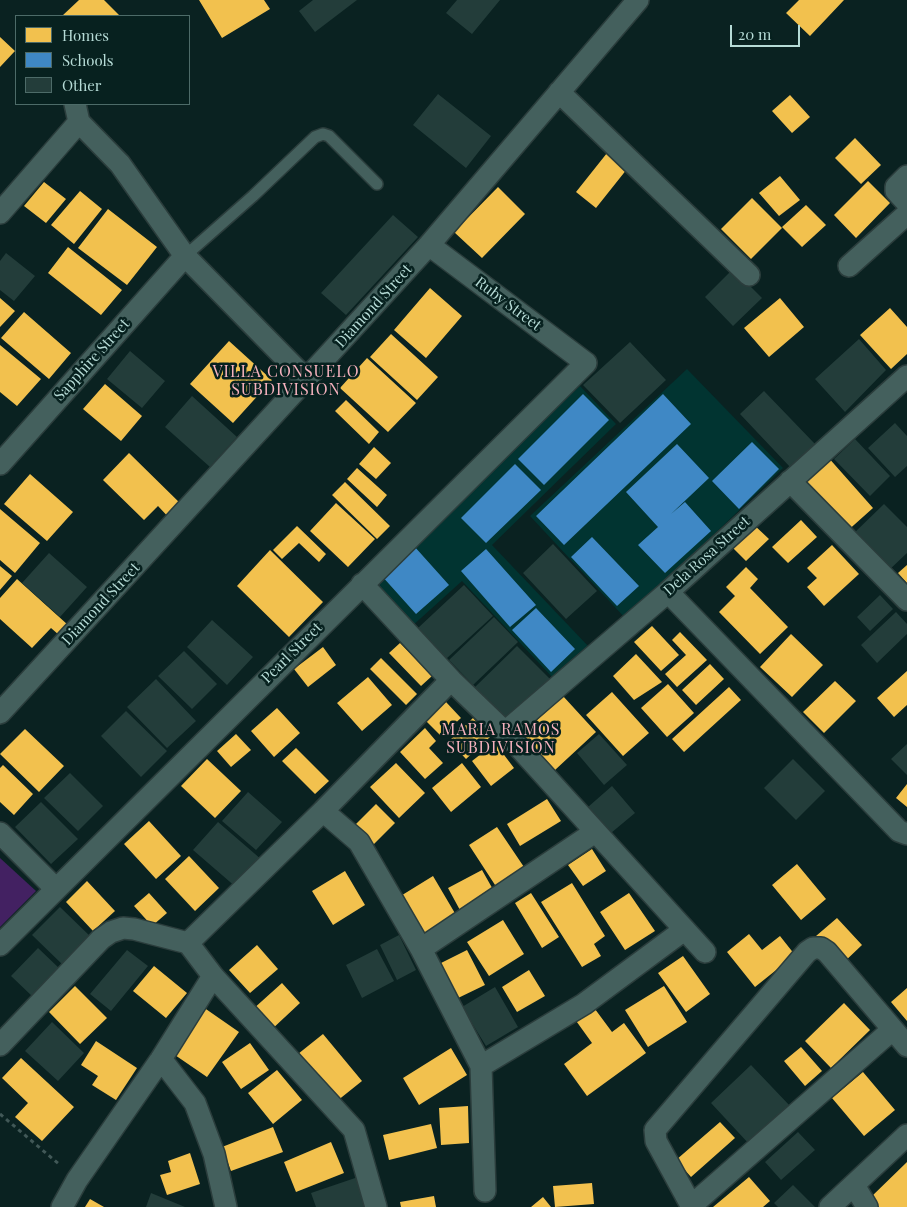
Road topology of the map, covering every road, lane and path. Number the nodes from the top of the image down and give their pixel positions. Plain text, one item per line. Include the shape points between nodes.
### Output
1 (638, 0) edge
2 (560, 92) junction
3 (77, 113) edge
4 (907, 176) edge
5 (377, 184) dead end
6 (907, 203) edge
7 (0, 213) edge
8 (907, 214) edge
9 (429, 245) junction
10 (184, 256) junction
11 (849, 266) dead end
12 (749, 275) dead end
13 (586, 363) joint
14 (907, 376) edge
15 (306, 380) junction
16 (0, 464) edge
17 (790, 481) junction
18 (362, 584) junction
19 (668, 592) junction
20 (907, 600) edge
21 (451, 680) junction
22 (0, 713) edge
23 (504, 732) junction
24 (323, 811) junction
25 (595, 832) junction
26 (0, 833) edge
27 (907, 834) edge
28 (56, 890) junction
29 (684, 930) junction
30 (188, 943) junction
31 (0, 945) edge
32 (421, 949) junction
33 (705, 952) dead end
34 (213, 976) junction
35 (892, 1030) junction
36 (0, 1045) edge
37 (907, 1046) edge
38 (161, 1059) junction
39 (481, 1066) junction
40 (0, 1114) edge
41 (907, 1135) edge
42 (77, 1180) junction
43 (854, 1185) junction
44 (486, 1191) dead end
45 (692, 1206) edge
46 (62, 1207) edge
47 (226, 1207) edge
48 (376, 1207) edge
49 (830, 1207) edge
50 (867, 1207) edge

1 - 2 street, Diamond Street
2 - 9 street, Diamond Street
2 - 12 street
3 - 7 street
3 - 10 street via 120,164
4 - 6 street via 896,187 896,192
5 - 10 lane via 329,136 323,134 315,137
8 - 11 street
9 - 13 street, Ruby Street
9 - 15 street, Diamond Street
10 - 15 street
10 - 16 street, Sapphire Street
13 - 18 street, Pearl Street
14 - 17 street, Dela Rosa Street
15 - 22 street, Diamond Street
17 - 19 street, Dela Rosa Street
17 - 20 street
18 - 21 street
18 - 28 street, Pearl Street
19 - 23 street, Dela Rosa Street
19 - 27 street via 899,831
21 - 23 street
21 - 24 street
23 - 25 street
24 - 30 street
24 - 32 street via 359,842
25 - 29 street
25 - 32 street
26 - 28 street
28 - 31 street, Pearl Street
29 - 33 street
29 - 39 street via 584,1004
30 - 34 street
30 - 36 street via 134,929 111,932
32 - 39 street
34 - 38 street
34 - 48 street via 354,1130
35 - 37 street
35 - 45 street
35 - 45 street via 827,952 813,948 807,952 655,1130 656,1141
38 - 42 street
38 - 47 street via 196,1103 214,1154
39 - 44 street
40 - 42 path
41 - 43 street
42 - 46 street
43 - 49 street
43 - 50 street

